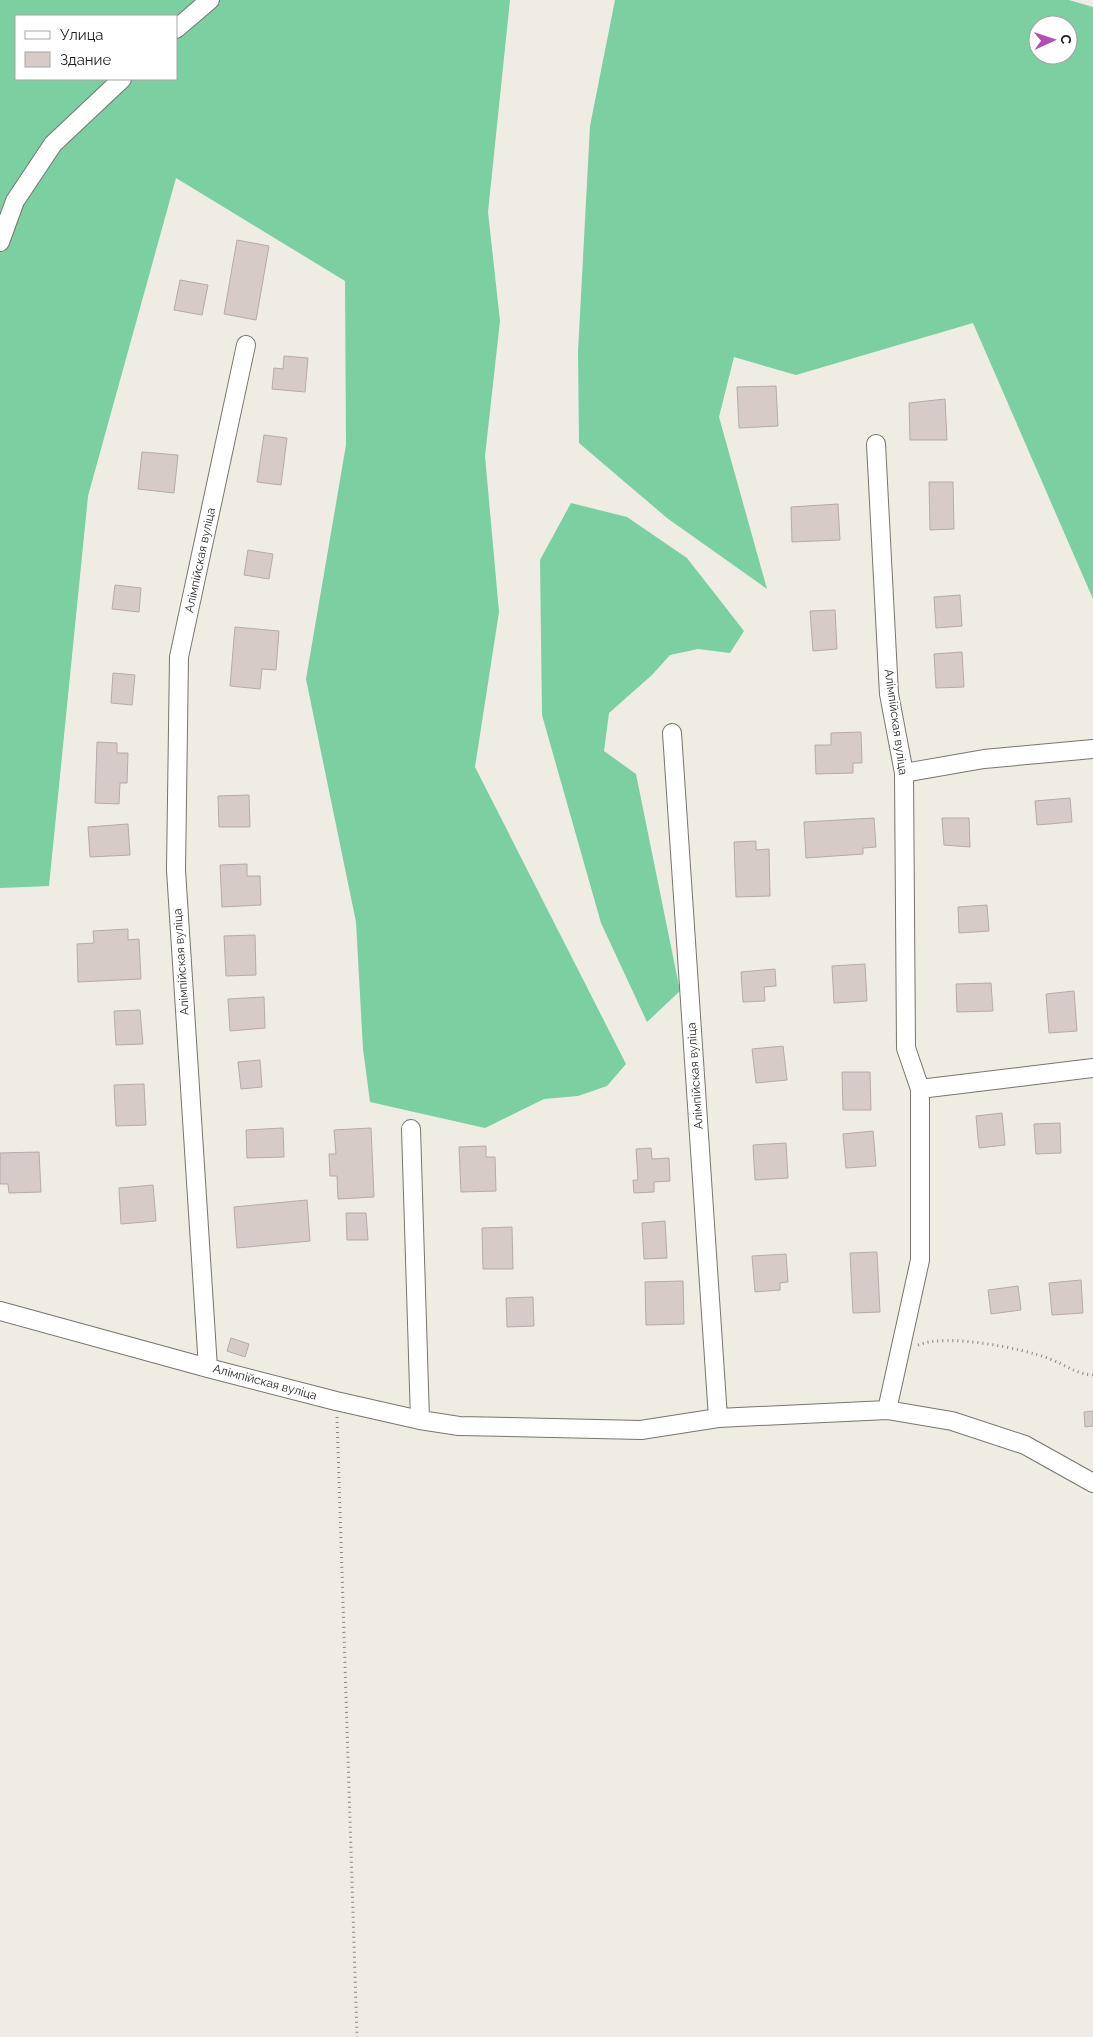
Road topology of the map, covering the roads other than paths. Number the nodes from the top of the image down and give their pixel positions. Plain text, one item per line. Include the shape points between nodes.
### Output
1 (210, 0) edge
2 (178, 27) edge
3 (121, 80) edge
4 (0, 242) edge
5 (246, 345) dead end
6 (876, 444) dead end
7 (672, 733) dead end
8 (1093, 749) edge
9 (904, 773) junction
10 (1093, 1068) edge
11 (920, 1089) junction
12 (411, 1129) dead end
13 (0, 1311) edge
14 (208, 1368) junction
15 (887, 1410) junction
16 (718, 1418) junction
17 (420, 1420) junction
18 (1093, 1483) edge

1 - 2 street
3 - 4 street via 53,144 15,200
5 - 14 street, Алімпійская вуліца via 179,657 176,870
6 - 9 street, Алімпійская вуліца via 889,694
7 - 16 street, Алімпійская вуліца
8 - 9 street via 984,759
9 - 11 street, Алімпійская вуліца via 906,1048
10 - 11 street
11 - 15 street, Алімпійская вуліца via 920,1260
12 - 17 street
13 - 14 street
14 - 17 street, Алімпійская вуліца
15 - 16 street, Алімпійская вуліца
15 - 18 street via 952,1421 1024,1446
16 - 17 street, Алімпійская вуліца via 641,1430 459,1426

